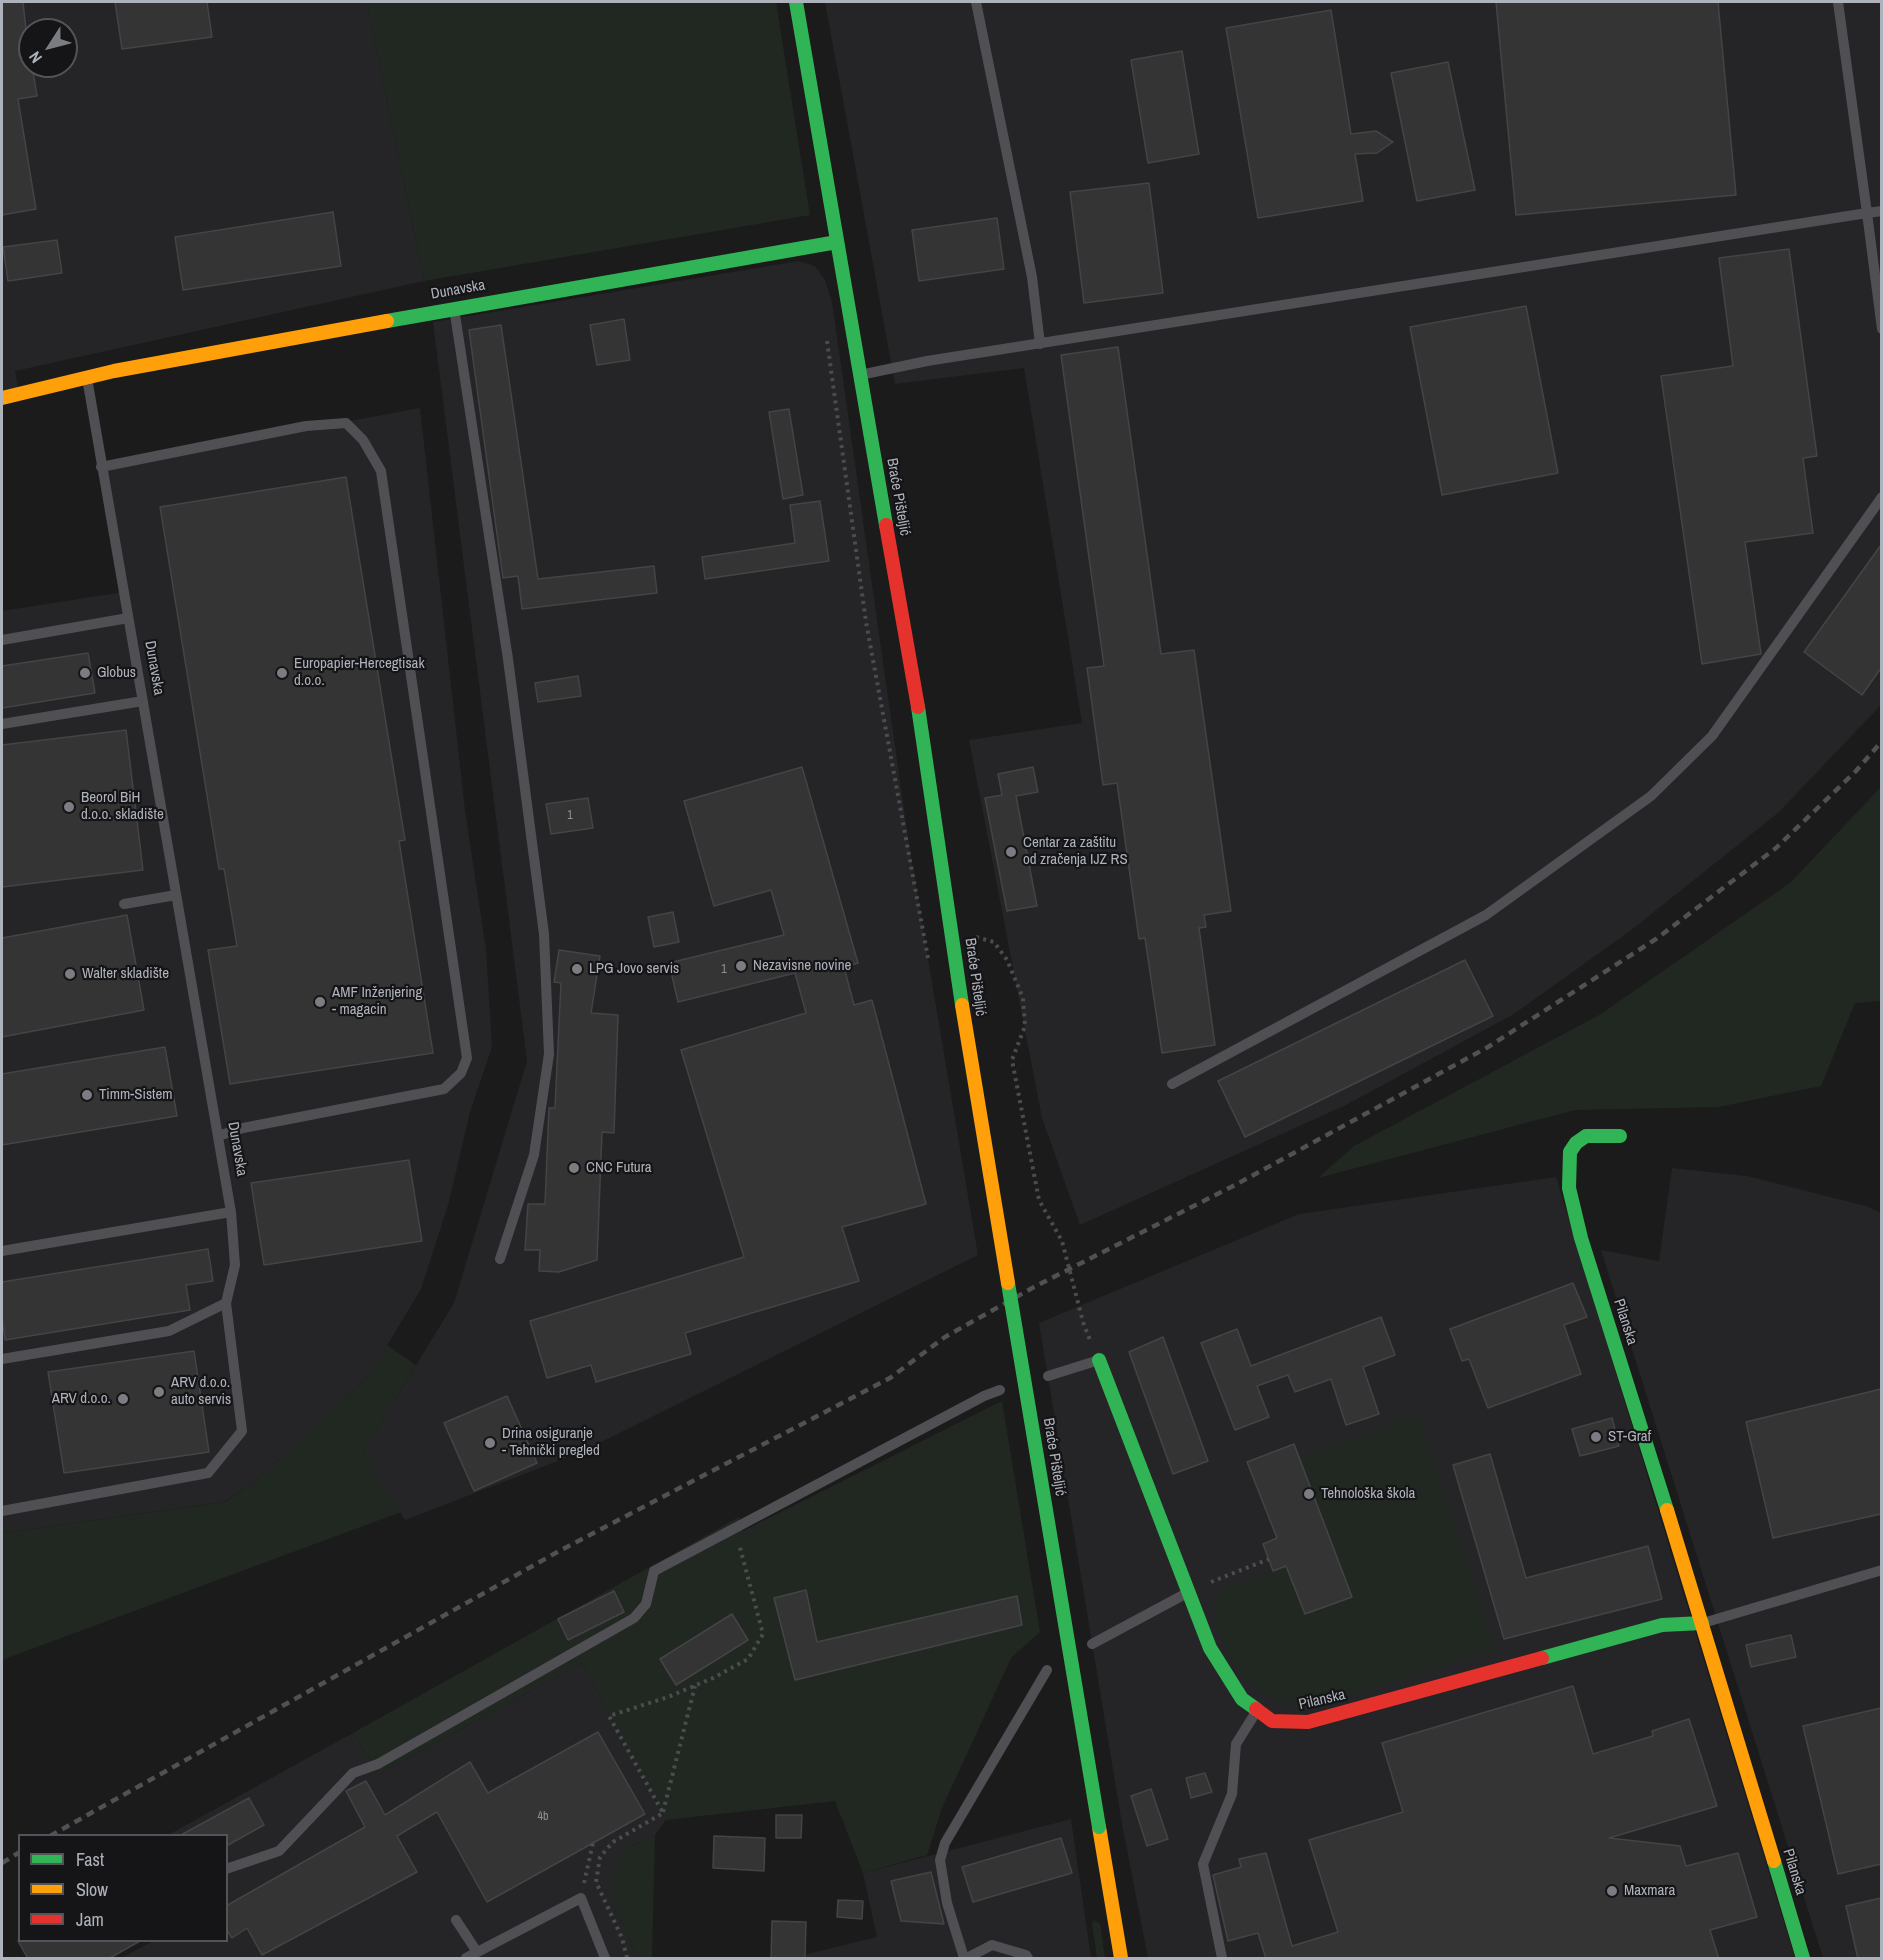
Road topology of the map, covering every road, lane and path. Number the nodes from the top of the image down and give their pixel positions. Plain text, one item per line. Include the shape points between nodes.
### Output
1 (796, 2) edge
2 (976, 2) edge
3 (1838, 2) edge
4 (1881, 211) edge
5 (1867, 213) junction
6 (837, 242) junction
7 (454, 308) junction
8 (1881, 329) edge
9 (826, 336) dead end
10 (1040, 344) junction
11 (860, 375) junction
12 (87, 376) junction
13 (2, 398) edge
14 (101, 467) junction
15 (1881, 496) edge
16 (128, 618) junction
17 (2, 640) edge
18 (143, 701) junction
19 (2, 724) edge
20 (176, 895) junction
21 (124, 904) dead end
22 (975, 937) dead end
23 (929, 960) dead end
24 (1172, 1084) dead end
25 (218, 1136) junction
26 (1620, 1136) dead end
27 (231, 1212) junction
28 (2, 1251) edge
29 (500, 1259) dead end
30 (226, 1303) junction
31 (2, 1359) edge
32 (1099, 1360) junction
33 (1048, 1376) dead end
34 (1000, 1390) dead end
35 (2, 1511) edge
36 (735, 1528) junction
37 (1269, 1559) dead end
38 (1881, 1570) edge
39 (1187, 1593) junction
40 (1702, 1623) junction
41 (1092, 1644) dead end
42 (1047, 1670) dead end
43 (695, 1686) junction
44 (1256, 1712) junction
45 (663, 1813) junction
46 (593, 1843) dead end
47 (228, 1868) edge
48 (581, 1898) junction
49 (456, 1920) dead end
50 (477, 1952) junction
51 (466, 1959) edge
52 (605, 1959) edge
53 (627, 1959) edge
54 (965, 1959) edge
55 (1028, 1959) edge
56 (1121, 1959) edge
57 (1222, 1959) edge
58 (1803, 1959) edge

1 - 6 street, Braće Pišteljić
2 - 10 lane via 1032,277
3 - 5 lane
4 - 5 lane
5 - 8 lane
5 - 10 lane
6 - 7 street, Dunavska
6 - 11 street, Braće Pišteljić
7 - 12 street, Dunavska
7 - 29 lane via 508,658 544,934 549,1054 534,1155
9 - 23 path via 866,622
10 - 11 lane
11 - 56 street, Braće Pišteljić, bridge via 931,783 962,1005
12 - 13 street, Dunavska
12 - 14 lane, Dunavska
14 - 16 lane, Dunavska
14 - 25 lane via 306,426 346,423 363,440 381,471 467,1058 461,1072 444,1089
15 - 24 lane via 1712,736 1651,796 1486,915
16 - 17 lane
16 - 18 lane, Dunavska
18 - 19 lane
18 - 20 lane, Dunavska
20 - 21 lane
20 - 25 lane, Dunavska
22 - 32 path via 994,942 1007,960 1023,998 1025,1026 1012,1060 1039,1200 1062,1241 1083,1322
25 - 27 lane, Dunavska
26 - 40 street, Pilanska via 1586,1136 1576,1143 1570,1152 1569,1188 1581,1238
27 - 28 lane
27 - 30 lane, Dunavska via 235,1265
30 - 31 lane via 169,1331
30 - 35 lane, Dunavska via 242,1431 208,1473
32 - 33 lane
32 - 39 street, Pilanska
34 - 36 lane
36 - 43 path via 763,1634 748,1659
36 - 47 lane via 654,1571 646,1604 634,1618 378,1764 353,1773 279,1851
37 - 39 path
38 - 40 lane
39 - 41 lane
39 - 44 street, Pilanska via 1220,1667
40 - 44 street, Pilanska via 1662,1625 1308,1722 1272,1721
40 - 58 street, Pilanska
42 - 54 lane via 942,1852 947,1903
43 - 45 path
43 - 45 path via 609,1716
44 - 57 lane via 1236,1744 1232,1794 1203,1864
45 - 53 path via 613,1842 600,1857 596,1882 622,1938
46 - 48 path
48 - 50 lane
48 - 52 lane
49 - 50 lane
50 - 51 lane
54 - 55 lane via 992,1945 1026,1955

